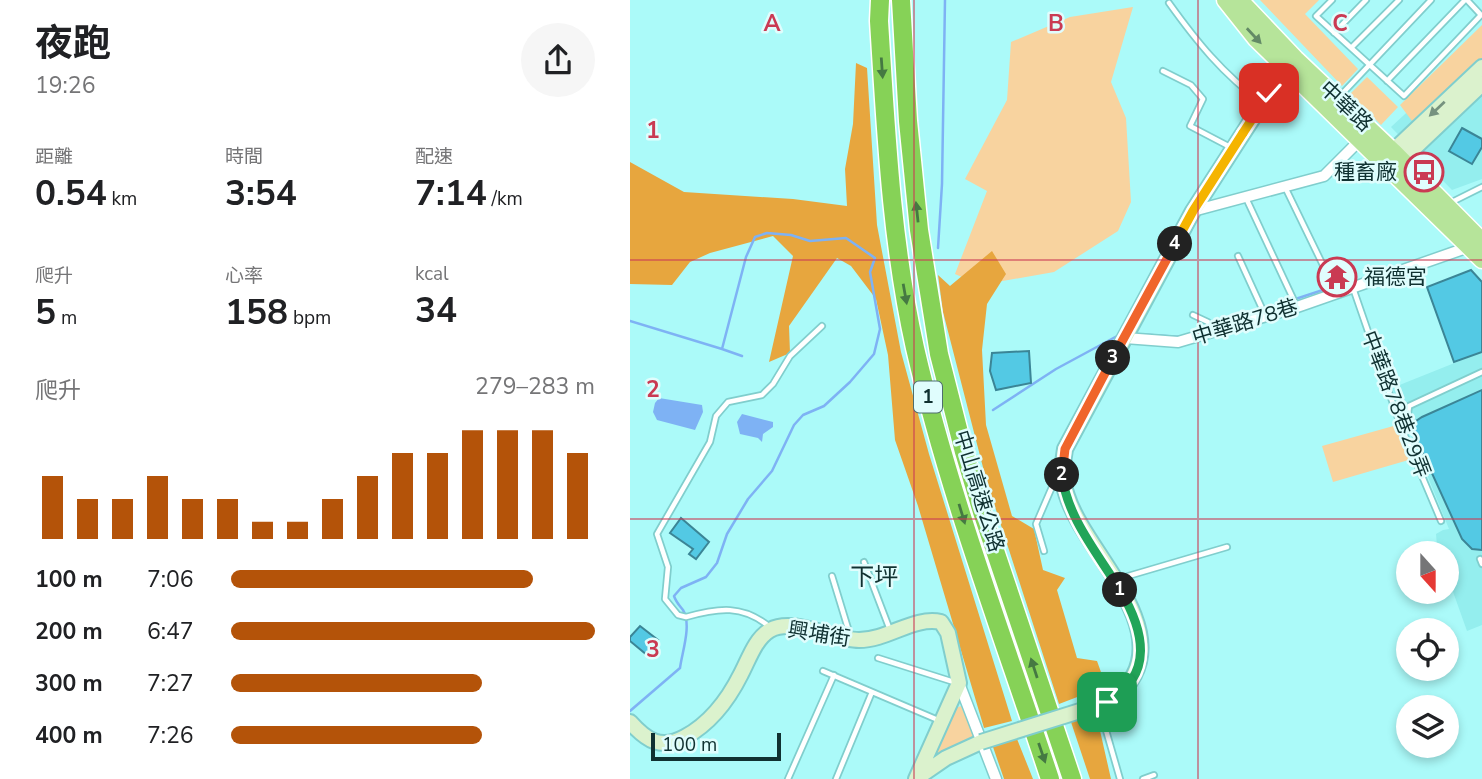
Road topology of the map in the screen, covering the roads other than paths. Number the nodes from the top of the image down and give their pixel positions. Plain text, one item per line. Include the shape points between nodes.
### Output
1 (880, 0) edge
2 (901, 0) edge
3 (1225, 0) edge
4 (1240, 0) edge
5 (1332, 0) edge
6 (1366, 0) edge
7 (1399, 0) edge
8 (1431, 0) edge
9 (1466, 0) edge
10 (1169, 3) dead end
11 (1335, 33) junction
12 (1351, 48) junction
13 (1291, 64) junction
14 (1368, 65) junction
15 (1482, 67) edge
16 (1163, 71) dead end
17 (1387, 81) junction
18 (1474, 89) edge
19 (1337, 98) junction
20 (1262, 103) junction
21 (1360, 140) junction
22 (1233, 149) junction
23 (1397, 155) junction
24 (1285, 187) junction
25 (1482, 187) edge
26 (1245, 198) junction
27 (1441, 209) junction
28 (1193, 211) junction
29 (1476, 241) edge
30 (1238, 256) dead end
31 (1482, 260) edge
32 (1353, 287) junction
33 (1336, 293) junction
34 (1297, 307) junction
35 (1193, 314) dead end
36 (1265, 316) junction
37 (822, 326) dead end
38 (1211, 328) junction
39 (1127, 333) junction
40 (1482, 372) edge
41 (1398, 418) junction
42 (1063, 463) junction
43 (1441, 521) dead end
44 (1227, 547) dead end
45 (1044, 551) dead end
46 (864, 562) dead end
47 (832, 576) dead end
48 (1114, 581) junction
49 (772, 629) junction
50 (891, 634) junction
51 (851, 640) junction
52 (878, 658) dead end
53 (823, 671) dead end
54 (834, 675) junction
55 (959, 683) junction
56 (872, 692) junction
57 (1099, 706) junction
58 (630, 722) edge
59 (942, 722) junction
60 (981, 742) junction
61 (1154, 775) dead end
62 (788, 779) edge
63 (836, 779) edge
64 (916, 779) edge
65 (996, 779) edge
66 (1051, 779) edge
67 (1072, 779) edge
68 (1120, 779) edge
69 (1143, 779) edge

1 -> 66 highway, 中山高速公路 / 1 via 895,235 915,347 965,527
67 -> 2 highway, 中山高速公路 / 1 via 982,512 939,354 919,230
3 -> 13 main road, 中華路 via 1255,39
4 - 13 main road, 中華路
5 - 11 lane via 1316,16
6 - 11 lane
7 - 12 lane
8 - 14 lane
9 - 17 lane
9 - 17 lane via 1481,15 1404,96
10 - 20 lane via 1203,50
11 - 12 lane
12 - 14 lane
13 - 19 main road, 中華路
13 - 20 street
13 - 21 main road, 中華路
14 - 17 lane
14 - 19 lane
15 - 18 street
16 - 22 lane via 1191,85 1203,99 1190,126
18 - 23 street
19 - 23 main road, 中華路
20 - 22 street
21 - 24 street via 1324,176
21 - 27 main road, 中華路
22 - 28 street
23 - 27 main road, 中華路
24 - 26 street
24 - 33 lane
25 - 27 lane
26 - 28 street
26 - 34 lane
27 - 29 main road, 中華路
28 - 39 street
29 - 31 main road, 中華路
29 - 32 street, 中華路78巷
30 - 36 lane
32 - 33 street, 中華路78巷
32 - 41 lane, 中華路78巷29弄
33 - 34 street, 中華路78巷
34 - 36 street, 中華路78巷
35 - 38 lane
36 - 38 street, 中華路78巷
37 - 49 lane via 790,356 762,395 727,402 716,416 710,442 657,534 668,567 665,599 670,608 683,616 732,608
38 - 39 street, 中華路78巷 via 1178,342
39 - 42 street via 1074,429
40 - 41 lane via 1409,406 1408,414
41 - 43 lane, 中華路78巷29弄
42 - 45 lane via 1037,524
42 - 48 street via 1063,484 1071,508
44 - 48 lane
46 - 50 lane
47 - 51 lane
48 - 57 street via 1137,623 1142,650 1128,684
49 - 51 street, 興埔街 via 789,626
49 - 58 street, 興埔街 via 760,639 727,699 710,720 688,736 659,743
50 - 51 street, 興埔街
50 - 55 street, 興埔街 via 923,621 941,622 948,633
52 - 55 lane
53 - 54 lane
54 - 56 lane
54 - 62 lane
55 - 59 street
55 - 60 street, 興埔街
56 - 59 lane
56 - 63 lane
57 - 60 street, bridge
57 - 68 lane
59 - 64 street
60 - 64 street
60 - 65 street, 興埔街
61 - 69 lane

